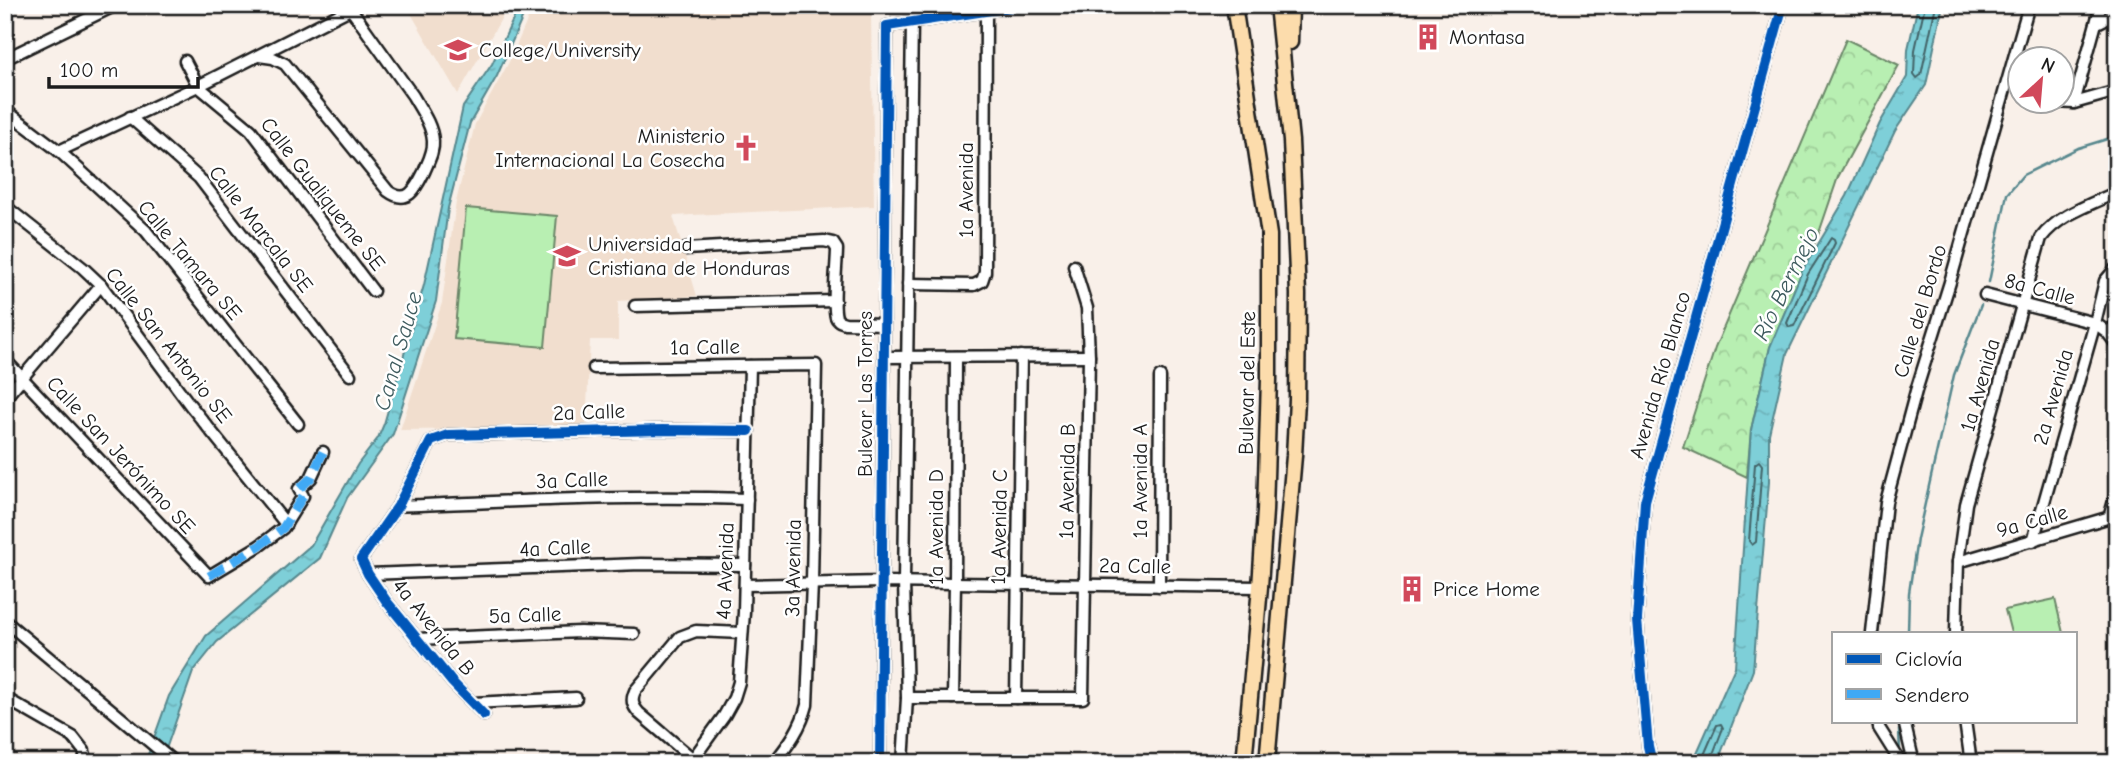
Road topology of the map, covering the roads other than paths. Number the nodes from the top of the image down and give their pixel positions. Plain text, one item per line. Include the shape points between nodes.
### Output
1 (116, 5) edge
2 (1024, 5) edge
3 (1277, 5) edge
4 (1291, 5) edge
5 (1783, 5) edge
6 (2029, 5) edge
7 (2101, 5) edge
8 (1236, 6) edge
9 (349, 7) edge
10 (986, 10) junction
11 (2117, 13) edge
12 (912, 22) junction
13 (2097, 23) junction
14 (259, 56) junction
15 (5, 59) edge
16 (185, 61) dead end
17 (198, 86) junction
18 (2117, 91) edge
19 (2076, 96) edge
20 (2076, 102) edge
21 (5, 110) edge
22 (131, 117) junction
23 (59, 151) junction
24 (2117, 192) edge
25 (5, 206) edge
26 (686, 249) dead end
27 (1074, 266) dead end
28 (2117, 267) edge
29 (908, 284) junction
30 (101, 285) junction
31 (373, 291) dead end
32 (1986, 295) dead end
33 (835, 301) junction
34 (2024, 305) junction
35 (635, 306) dead end
36 (2095, 323) junction
37 (884, 324) junction
38 (2117, 325) edge
39 (2107, 332) junction
40 (2117, 345) edge
41 (1021, 356) junction
42 (1089, 356) junction
43 (884, 357) junction
44 (907, 357) junction
45 (956, 357) junction
46 (5, 360) edge
47 (816, 365) joint
48 (750, 366) junction
49 (594, 368) dead end
50 (350, 375) dead end
51 (1160, 377) dead end
52 (22, 378) junction
53 (5, 398) edge
54 (298, 424) dead end
55 (749, 431) junction
56 (323, 452) dead end
57 (1294, 456) junction
58 (2117, 491) edge
59 (747, 499) junction
60 (398, 506) junction
61 (2113, 517) edge
62 (286, 524) junction
63 (2033, 541) junction
64 (1958, 562) junction
65 (745, 565) junction
66 (368, 574) junction
67 (882, 582) junction
68 (904, 582) junction
69 (812, 583) junction
70 (956, 583) junction
71 (745, 584) junction
72 (1017, 584) junction
73 (1084, 585) junction
74 (1159, 586) junction
75 (1260, 587) junction
76 (5, 621) edge
77 (1872, 632) edge
78 (1956, 632) edge
79 (742, 633) junction
80 (634, 634) dead end
81 (417, 639) junction
82 (5, 698) edge
83 (576, 698) dead end
84 (907, 698) junction
85 (953, 698) junction
86 (1016, 698) junction
87 (473, 703) junction
88 (484, 715) dead end
89 (1878, 722) edge
90 (1905, 722) edge
91 (1965, 722) edge
92 (692, 761) edge
93 (87, 763) edge
94 (174, 763) edge
95 (774, 763) edge
96 (880, 763) edge
97 (903, 763) edge
98 (1244, 763) edge
99 (1267, 763) edge
100 (1652, 763) edge
101 (1901, 763) edge
102 (1908, 763) edge
103 (1971, 763) edge

1 - 15 street
2 - 10 street
3 - 57 highway via 1291,141 1298,294
4 - 57 highway via 1304,274 1303,396
5 - 100 street, Avenida Río Blanco via 1645,501 1637,620
6 - 77 street, Calle del Bordo via 1886,502
7 - 13 street
8 - 75 highway, Bulevar del Este via 1269,235 1269,379
9 - 14 street
9 - 14 street via 413,96 433,138 430,160 412,192 402,197 388,191 285,64
10 - 12 street
10 - 29 street, 1a Avenida via 985,272 982,281 974,285
11 - 13 street
12 - 29 street, Bulevar Las Torres
12 - 37 street, Bulevar Las Torres via 887,26
13 - 19 street
14 - 17 street
16 - 17 street, Calle Gualiqueme SE
17 - 22 street
17 - 31 street, Calle Gualiqueme SE via 251,130
18 - 20 street
21 - 23 street, Calle Tamara SE
22 - 23 street
22 - 50 street, Calle Marcala SE via 199,178
23 - 54 street, Calle Tamara SE via 146,231
24 - 34 street, 1a Avenida via 2047,230
25 - 30 street, Calle San Antonio SE
26 - 33 street via 833,243 837,249
27 - 42 street, 1a Avenida B via 1087,308
28 - 36 street, 2a Avenida via 2105,281
29 - 44 street, Bulevar Las Torres
30 - 52 street
30 - 62 street, Calle San Antonio SE
32 - 34 street, 8a Calle
33 - 35 street
33 - 37 street via 839,321
34 - 36 street, 8a Calle
34 - 64 street, 1a Avenida via 1966,504
36 - 39 street, 8a Calle
36 - 63 street, 2a Avenida
37 - 43 street, Bulevar Las Torres
38 - 39 street
39 - 40 street, 8a Calle
41 - 42 street
41 - 45 street
41 - 72 street, 1a Avenida C
42 - 73 street, 1a Avenida B
43 - 44 street
43 - 67 street, Bulevar Las Torres
44 - 45 street
44 - 68 street, Bulevar Las Torres
45 - 70 street, 1a Avenida D
46 - 52 street, Calle San Jerónimo SE
47 - 48 street, 1a Calle
47 - 69 street, 3a Avenida
48 - 49 street, 1a Calle
48 - 55 street, 4a Avenida
51 - 74 street, 1a Avenida A
52 - 53 street
52 - 62 street, Calle San Jerónimo SE via 209,576
55 - 59 street, 4a Avenida
55 - 60 street, 2a Calle via 448,435 431,441
56 - 62 street via 311,478 299,489 303,496
57 - 99 highway
58 - 61 street
59 - 60 street, 3a Calle via 620,498
59 - 65 street, 4a Avenida
60 - 66 street, 4a Avenida B via 360,559
61 - 63 street, 9a Calle
63 - 64 street, 9a Calle
64 - 78 street, 1a Avenida
65 - 66 street, 4a Calle
65 - 71 street, 4a Avenida
66 - 81 street, 4a Avenida B
67 - 68 street, 2a Calle
67 - 69 street, 2a Calle
67 - 96 street, Bulevar Las Torres
68 - 70 street, 2a Calle
68 - 84 street, Bulevar Las Torres
69 - 71 street, 2a Calle
69 - 95 street, 3a Avenida via 807,705 797,733
70 - 72 street, 2a Calle
70 - 85 street, 1a Avenida D
71 - 79 street, 4a Avenida
72 - 73 street, 2a Calle
72 - 86 street, 1a Avenida C
73 - 74 street, 2a Calle
73 - 86 street, 1a Avenida B via 1083,698
74 - 75 street, 2a Calle
75 - 98 highway, Bulevar del Este
76 - 94 street
79 - 92 street, 4a Avenida via 734,698
79 - 92 street via 696,631 680,636 632,698 639,713
80 - 81 street, 5a Calle
81 - 87 street, 4a Avenida B
82 - 93 street via 73,737
83 - 87 street
84 - 85 street
84 - 97 street, Bulevar Las Torres
85 - 86 street
87 - 88 street, 4a Avenida B
89 - 101 street
90 - 102 street via 1912,755
91 - 103 street

